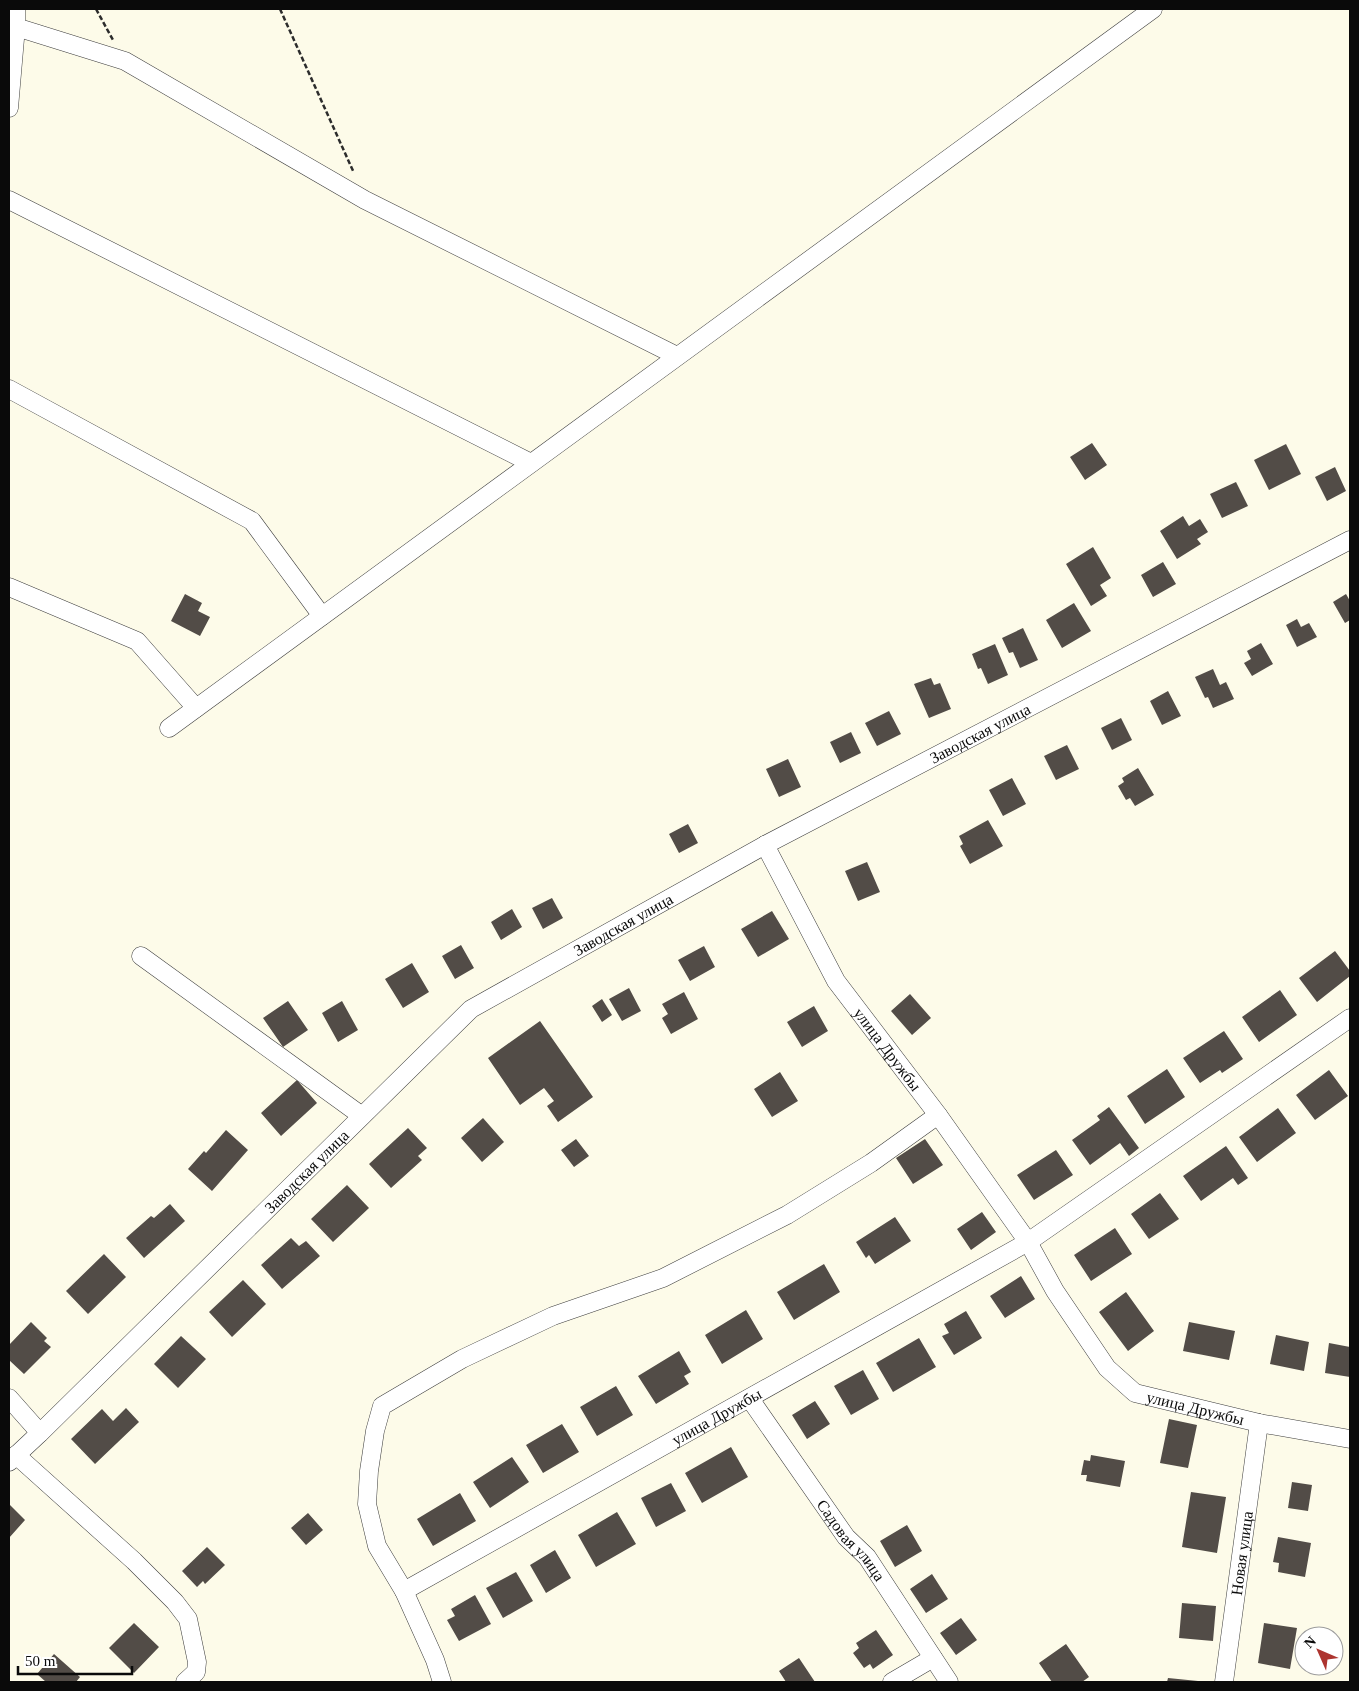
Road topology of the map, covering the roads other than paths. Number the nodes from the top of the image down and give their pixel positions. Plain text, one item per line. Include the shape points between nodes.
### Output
1 (16, 9) edge
2 (1153, 9) edge
3 (16, 27) junction
4 (9, 108) edge
5 (9, 200) edge
6 (677, 356) junction
7 (9, 389) edge
8 (531, 463) junction
9 (1350, 540) edge
10 (9, 587) edge
11 (322, 616) junction
12 (196, 708) junction
13 (169, 728) dead end
14 (765, 845) junction
15 (142, 956) dead end
16 (1350, 1018) edge
17 (362, 1116) junction
18 (938, 1116) junction
19 (1028, 1242) junction
20 (9, 1398) edge
21 (750, 1399) junction
22 (1259, 1423) junction
23 (40, 1433) junction
24 (1350, 1439) edge
25 (13, 1459) edge
26 (404, 1591) junction
27 (933, 1658) junction
28 (185, 1682) edge
29 (442, 1682) edge
30 (892, 1682) edge
31 (949, 1682) edge
32 (1224, 1682) edge

1 - 3 street
2 - 6 street
3 - 4 street
3 - 6 street via 125,61 365,200
5 - 8 street
6 - 8 street
7 - 11 street via 252,520
8 - 11 street
9 - 14 street, Заводская улица
10 - 12 street via 137,641
11 - 12 street
12 - 13 street
14 - 17 street, Заводская улица via 471,1009
14 - 18 street, улица Дружбы via 836,981
15 - 17 street
16 - 19 street, улица Дружбы
17 - 23 street, Заводская улица
18 - 19 street, улица Дружбы
18 - 26 street via 871,1163 787,1215 662,1278 553,1316 462,1359 382,1406 369,1471 367,1504 377,1546
19 - 21 street, улица Дружбы
19 - 22 street, улица Дружбы via 1055,1291 1107,1368 1136,1393
20 - 23 street
21 - 26 street, улица Дружбы
21 - 27 street, Садовая улица via 846,1537 867,1557
22 - 24 street, улица Дружбы
22 - 32 street, Новая улица
23 - 25 street, Заводская улица
25 - 28 street via 134,1561 175,1602 188,1619 197,1662 196,1672
26 - 29 street
27 - 30 street
27 - 31 street, Садовая улица

